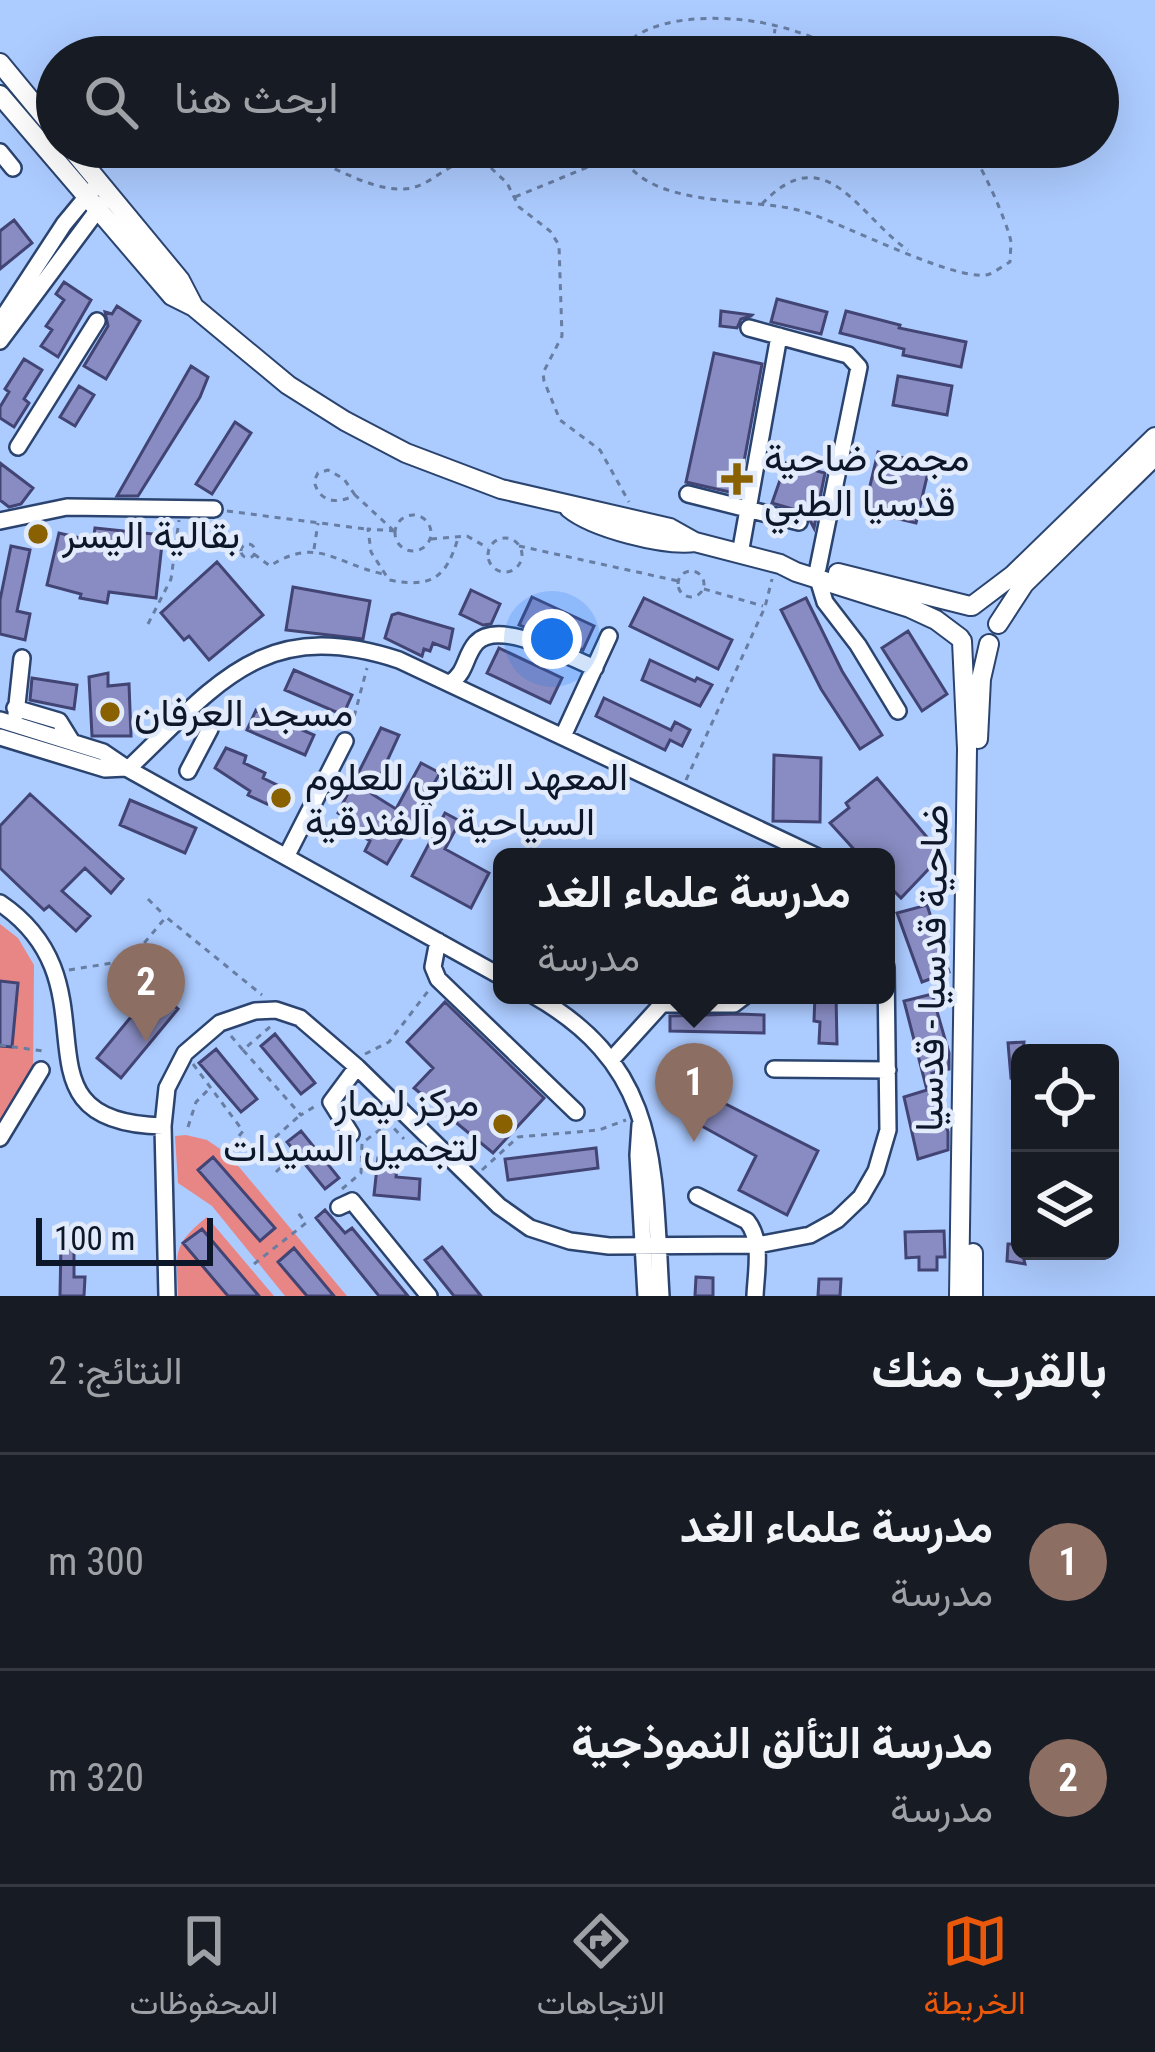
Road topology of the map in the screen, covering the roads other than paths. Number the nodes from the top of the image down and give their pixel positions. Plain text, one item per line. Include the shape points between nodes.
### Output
1 (0, 63) edge
2 (0, 95) edge
3 (36, 107) edge
4 (36, 128) edge
5 (0, 152) edge
6 (13, 168) dead end
7 (77, 168) edge
8 (97, 197) junction
9 (5, 316) edge
10 (97, 321) dead end
11 (749, 328) dead end
12 (778, 336) junction
13 (0, 341) edge
14 (1155, 437) edge
15 (18, 447) dead end
16 (1155, 456) edge
17 (688, 494) dead end
18 (567, 507) junction
19 (214, 509) road end
20 (748, 509) junction
21 (0, 521) edge
22 (799, 522) dead end
23 (695, 542) junction
24 (740, 554) junction
25 (818, 573) junction
26 (971, 606) junction
27 (998, 623) junction
28 (609, 636) dead end
29 (961, 639) junction
30 (989, 644) junction
31 (22, 658) dead end
32 (595, 668) junction
33 (450, 683) junction
34 (898, 711) dead end
35 (10, 718) edge
36 (210, 729) dead end
37 (347, 735) road end
38 (563, 736) junction
39 (0, 737) edge
40 (127, 769) junction
41 (188, 771) dead end
42 (799, 848) edge
43 (287, 855) junction
44 (0, 903) edge
45 (438, 941) junction
46 (493, 972) edge
47 (554, 1004) edge
48 (662, 1004) edge
49 (662, 1004) edge
50 (734, 1004) edge
51 (887, 1004) edge
52 (45, 1031) dead end
53 (43, 1051) road end
54 (613, 1058) junction
55 (357, 1067) junction
56 (775, 1069) dead end
57 (888, 1070) junction
58 (70, 1109) dead end
59 (576, 1112) dead end
60 (163, 1126) junction
61 (351, 1134) dead end
62 (0, 1138) edge
63 (697, 1196) dead end
64 (345, 1203) road end
65 (757, 1245) junction
66 (651, 1246) junction
67 (166, 1296) edge
68 (429, 1296) edge
69 (646, 1296) edge
70 (661, 1296) edge
71 (755, 1296) edge
72 (958, 1296) edge
73 (973, 1296) edge

1 - 3 main road
2 - 4 main road
5 - 6 street
7 - 8 main road
8 - 9 street
8 - 18 main road via 180,280 194,307 288,385 375,438 469,479
9 - 13 street
10 - 15 street
11 - 12 street
12 - 20 street
12 - 25 street via 848,355 859,367
14 - 26 main road
16 - 27 main road via 1024,584
17 - 20 street
18 - 23 main road via 638,520
18 - 23 main road via 666,542
19 - 21 street via 68,507
20 - 22 street
20 - 24 street
23 - 24 main road
24 - 25 main road
25 - 26 main road
25 - 29 main road via 923,614
25 - 34 street via 826,602
26 - 27 main road via 989,609
26 - 29 main road via 958,616
27 - 30 main road
28 - 32 street
29 - 30 main road
29 - 72 main road, ضاحية قدسيا - قدسيا via 967,808
30 - 73 main road, ضاحية قدسيا - قدسيا via 980,691 971,951
31 - 35 street
32 - 33 street via 496,633 473,646 463,674
32 - 38 street
33 - 38 street
33 - 40 street via 370,650 294,645 226,678
35 - 40 street via 109,754
36 - 41 street
37 - 43 street
38 - 42 street
39 - 40 street
40 - 43 street
43 - 45 street
44 - 52 street via 34,938 50,975
45 - 46 street
45 - 59 street via 437,980
47 - 54 street
48 - 54 street
49 - 50 street
51 - 57 street
53 - 62 street via 44,1078
54 - 66 street via 639,1119
55 - 60 street via 312,1027 281,1011 254,1011 220,1023 185,1053 167,1088
55 - 61 street via 331,1102
55 - 66 street via 530,1228 570,1241
56 - 57 street
57 - 65 street via 884,1150 861,1197 810,1235
58 - 60 street via 104,1123
60 - 67 street via 158,1272
63 - 65 street via 747,1221
64 - 68 street
65 - 66 street
65 - 71 street
66 - 69 street
66 - 70 street

